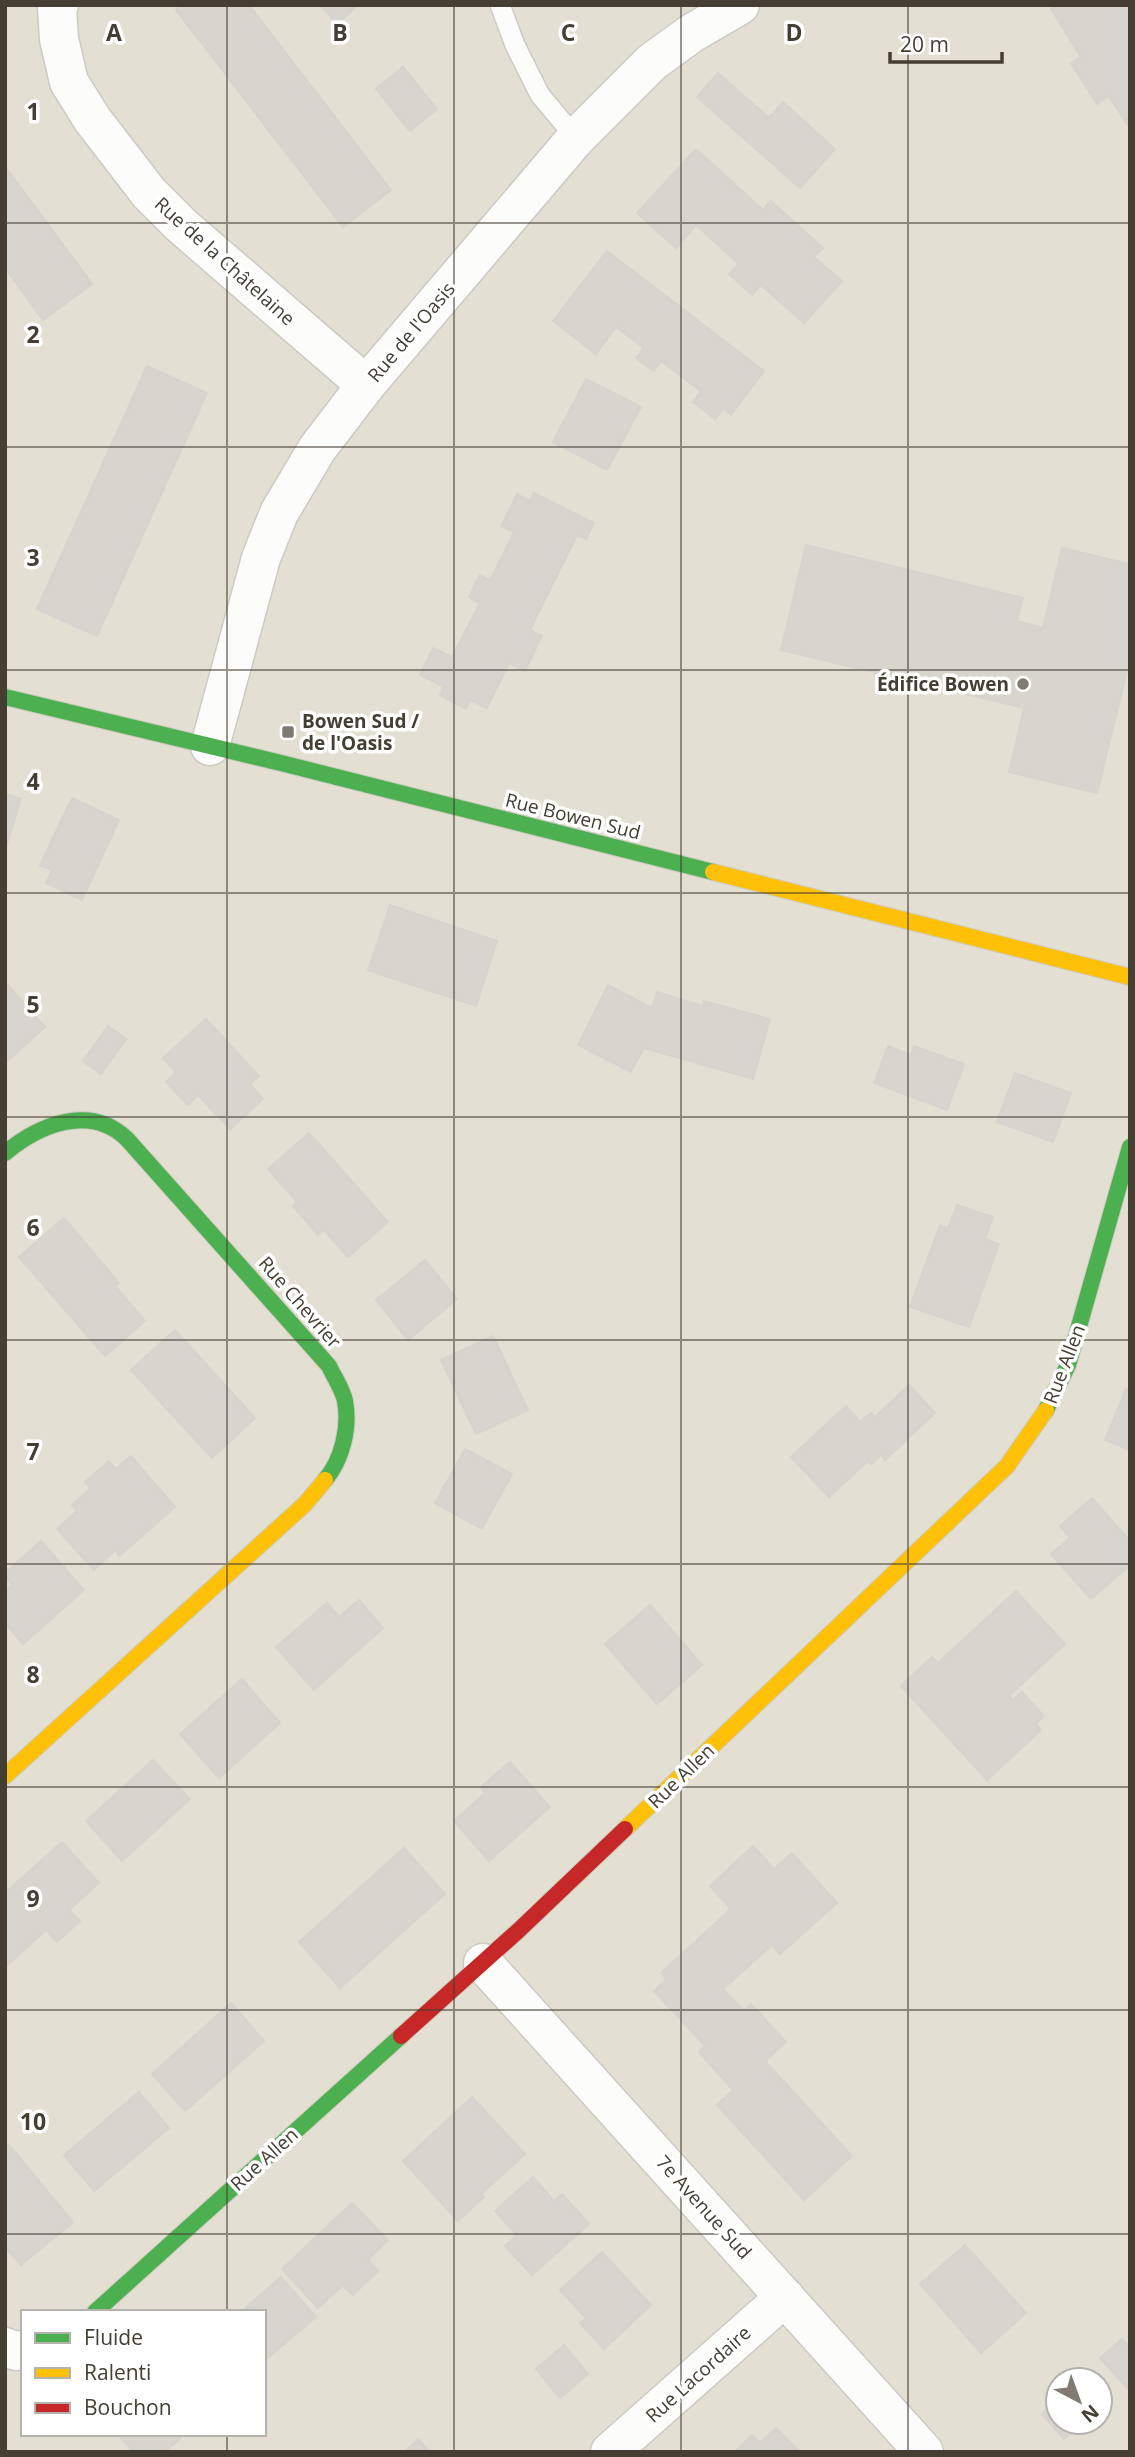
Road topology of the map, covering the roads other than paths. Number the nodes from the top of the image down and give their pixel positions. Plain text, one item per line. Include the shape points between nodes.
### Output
1 (500, 5) edge
2 (740, 5) edge
3 (56, 6) edge
4 (576, 138) junction
5 (366, 384) junction
6 (5, 697) edge
7 (210, 746) junction
8 (1130, 977) edge
9 (1130, 1147) edge
10 (5, 1153) edge
11 (5, 1776) edge
12 (483, 1963) junction
13 (785, 2297) junction
14 (96, 2310) edge
15 (610, 2452) edge
16 (924, 2452) edge

1 - 4 lane via 540,95
2 - 4 street, Rue de l'Oasis via 652,62
3 - 5 street, Rue de la Châtelaine via 69,82 149,192 181,225
4 - 5 street, Rue de l'Oasis
5 - 7 street, Rue de l'Oasis via 317,449 279,513 261,558
6 - 7 street, Rue Bowen Sud
7 - 8 street, Rue Bowen Sud
9 - 12 street, Rue Allen via 1068,1365 1045,1413 1007,1466
10 - 11 street, Rue Chevrier via 52,1122 86,1120 113,1127 329,1366 345,1401 345,1437 334,1469 305,1504
12 - 13 street, 7e Avenue Sud
12 - 14 street, Rue Allen
13 - 15 street, Rue Lacordaire
13 - 16 street, 7e Avenue Sud

